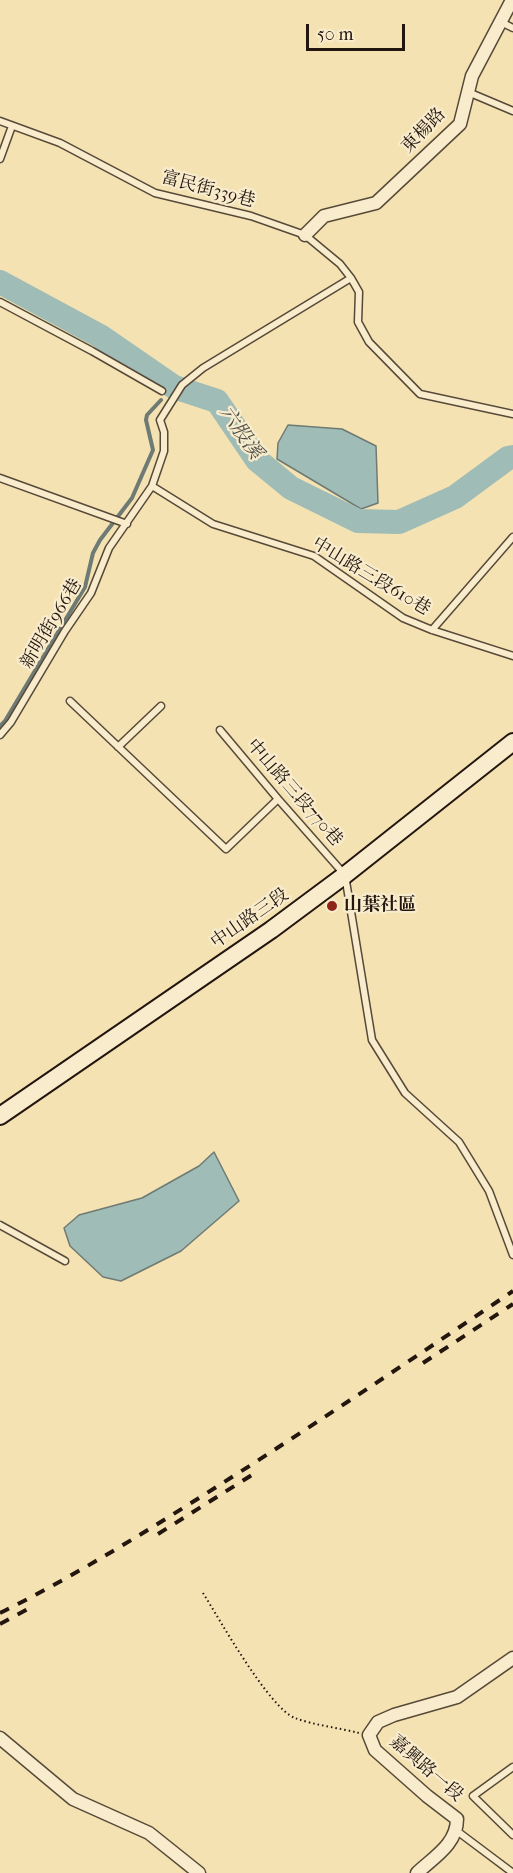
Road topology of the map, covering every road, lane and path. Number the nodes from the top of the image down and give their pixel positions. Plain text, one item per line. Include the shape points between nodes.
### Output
1 (512, 0) edge
2 (501, 22) junction
3 (513, 28) edge
4 (468, 92) junction
5 (513, 111) edge
6 (0, 121) edge
7 (12, 126) junction
8 (0, 159) edge
9 (305, 235) junction
10 (351, 278) junction
11 (0, 302) edge
12 (162, 391) dead end
13 (513, 414) edge
14 (0, 478) edge
15 (152, 486) junction
16 (127, 524) junction
17 (513, 537) edge
18 (432, 630) junction
19 (513, 656) edge
20 (70, 701) dead end
21 (161, 706) dead end
22 (220, 730) dead end
23 (0, 735) edge
24 (513, 742) edge
25 (118, 747) junction
26 (278, 799) junction
27 (345, 875) junction
28 (0, 1116) edge
29 (0, 1225) edge
30 (513, 1255) edge
31 (65, 1261) dead end
32 (203, 1593) dead end
33 (513, 1658) edge
34 (369, 1735) junction
35 (0, 1738) edge
36 (513, 1767) edge
37 (457, 1831) junction
38 (513, 1835) edge
39 (199, 1873) edge
40 (417, 1873) edge
41 (513, 1873) edge

1 - 2 street, 東楊路
2 - 3 lane
2 - 4 street, 東楊路 via 472,76
4 - 5 lane
4 - 9 street, 東楊路 via 460,124 376,203 324,216
6 - 7 lane, 富民街339巷
7 - 8 lane
7 - 9 lane, 富民街339巷 via 60,143 155,193 250,216
9 - 10 lane, 富民街339巷
10 - 13 lane via 359,292 358,322 369,342 420,394
10 - 15 lane, 新明街966巷 via 203,368 182,385 160,420 164,451
11 - 12 lane
14 - 16 lane
15 - 16 lane, 新明街966巷
15 - 18 lane, 中山路三段610巷 via 213,524 314,556 404,618
16 - 23 lane, 新明街966巷 via 109,548 91,593
17 - 18 lane
18 - 19 lane, 中山路三段610巷
20 - 25 lane
21 - 25 lane
22 - 26 lane, 中山路三段770巷
24 - 27 street, 中山路三段
25 - 26 lane via 226,849
26 - 27 lane, 中山路三段770巷
27 - 28 street, 中山路三段
27 - 30 lane via 372,1040 405,1093 459,1142 489,1191
29 - 31 lane
32 - 34 path via 281,1710 295,1718
33 - 34 street, 嘉興路一段 via 457,1697 394,1715 378,1722
34 - 37 street, 嘉興路一段 via 375,1750 457,1820
35 - 39 street via 73,1798 149,1833
36 - 38 lane via 473,1796
37 - 40 street, 嘉興路一段 via 451,1842
37 - 41 lane

